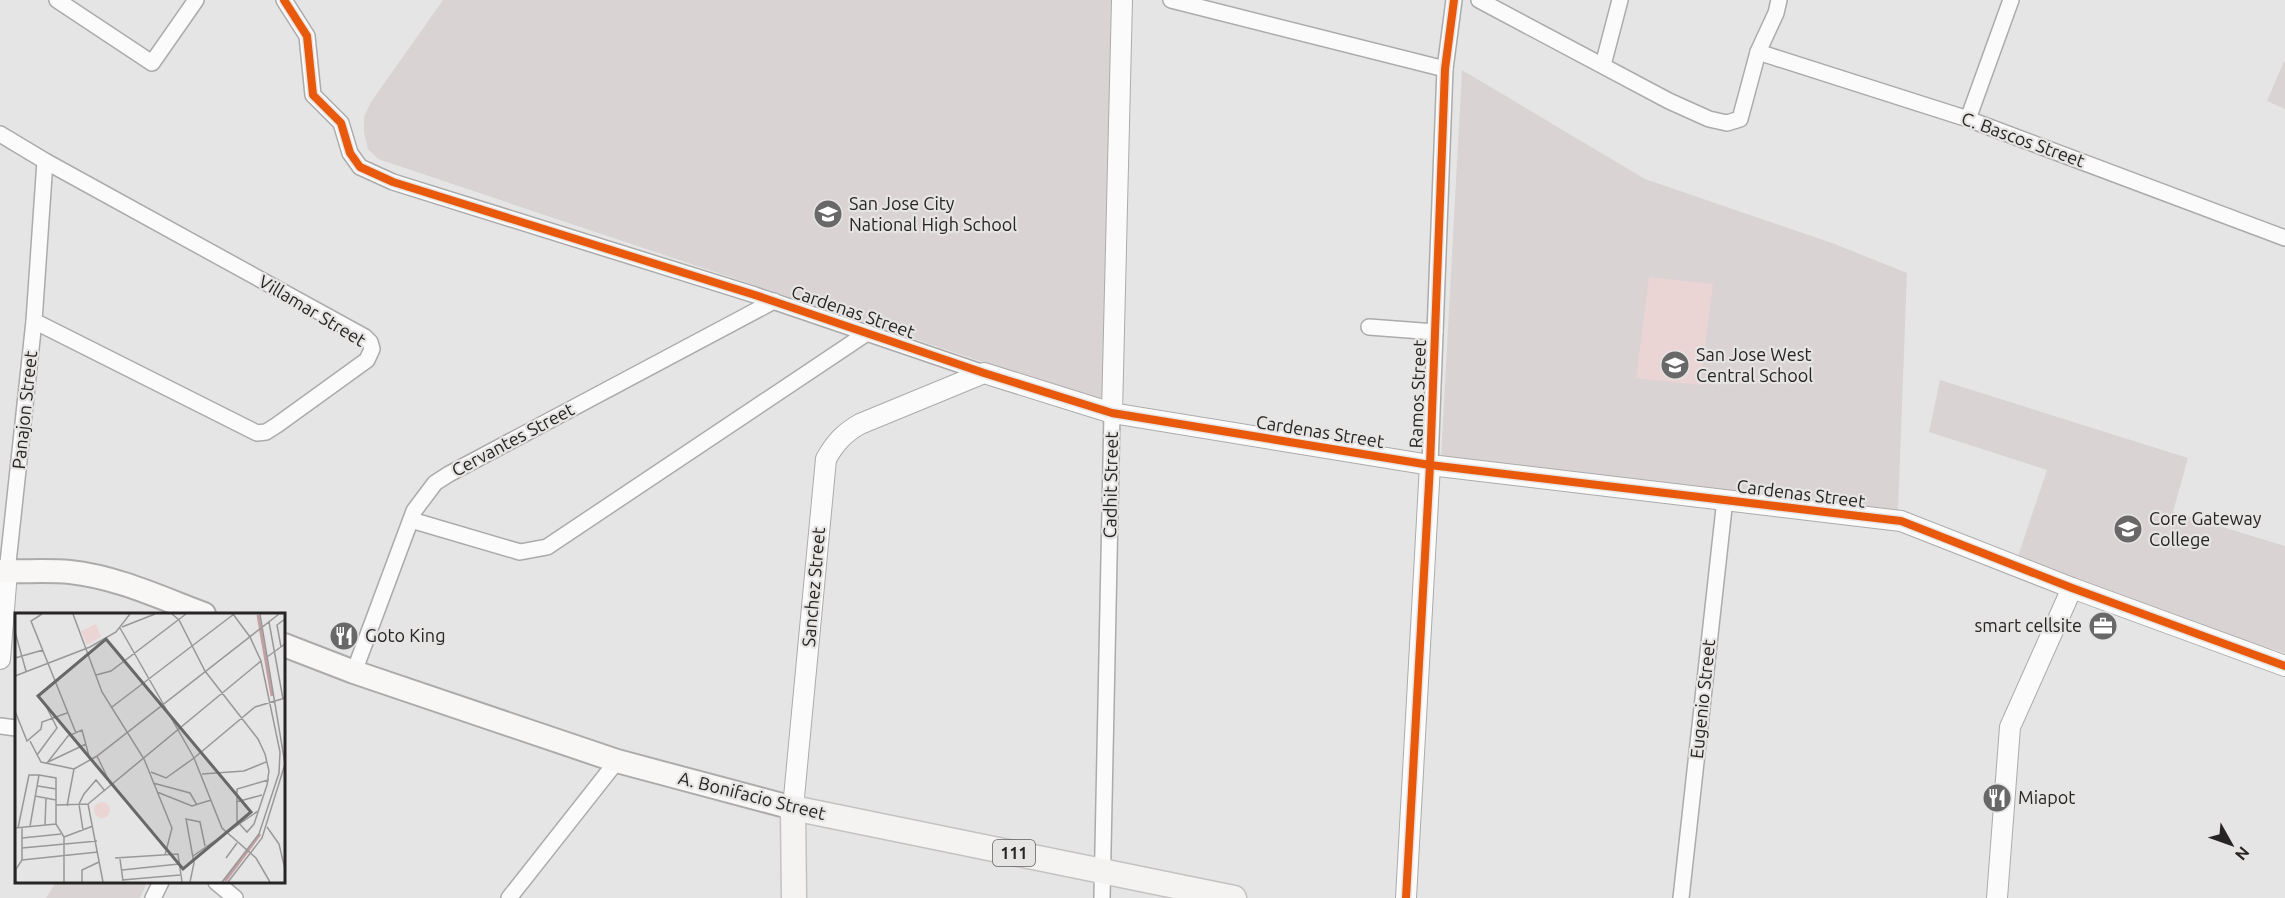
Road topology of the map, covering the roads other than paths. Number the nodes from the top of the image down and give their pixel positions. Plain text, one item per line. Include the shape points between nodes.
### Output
1 (196, 0) edge
2 (284, 0) edge
3 (1122, 0) edge
4 (1171, 0) edge
5 (1454, 0) edge
6 (1479, 0) edge
7 (1620, 0) edge
8 (1779, 0) edge
9 (2011, 0) edge
10 (61, 1) edge
11 (1758, 52) junction
12 (1603, 65) junction
13 (1445, 69) junction
14 (1968, 119) junction
15 (0, 134) edge
16 (45, 161) junction
17 (2285, 238) edge
18 (774, 302) junction
19 (34, 321) junction
20 (1369, 327) dead end
21 (1435, 332) junction
22 (867, 333) junction
23 (984, 373) junction
24 (1112, 413) junction
25 (1430, 465) junction
26 (1725, 500) junction
27 (411, 520) junction
28 (3, 572) edge
29 (2072, 588) junction
30 (199, 613) edge
31 (285, 645) edge
32 (0, 659) edge
33 (2285, 666) edge
34 (354, 672) junction
35 (0, 726) edge
36 (15, 728) edge
37 (617, 761) junction
38 (793, 808) junction
39 (1102, 871) junction
40 (160, 883) edge
41 (217, 883) edge
42 (153, 898) edge
43 (235, 898) edge
44 (509, 898) edge
45 (794, 898) edge
46 (1102, 898) edge
47 (1234, 898) edge
48 (1406, 898) edge
49 (1681, 898) edge
50 (1997, 898) edge

1 - 10 street via 152,63
2 - 18 street, Cardenas Street via 307,36 313,96 341,123 360,167 393,182
3 - 24 street, Cadhit Street
4 - 13 street
5 - 13 street, Ramos Street
6 - 12 street
7 - 12 street
8 - 11 street
9 - 14 street
11 - 12 street via 1740,119 1727,123 1669,101
11 - 14 street, C. Bascos Street
13 - 21 street, Ramos Street
14 - 17 street, C. Bascos Street
15 - 16 street, Villamar Street
16 - 19 street, Panajon Street
16 - 19 street, Villamar Street via 364,337 372,349 367,360 270,430 257,433
18 - 22 street, Cardenas Street
18 - 27 street, Cervantes Street via 449,474 429,489
19 - 28 street, Panajon Street
20 - 21 street
21 - 25 street, Ramos Street
22 - 23 street, Cardenas Street
22 - 27 street via 547,547 520,552
23 - 24 street, Cardenas Street
23 - 38 street, Sanchez Street via 860,424 835,444 826,459
24 - 25 street, Cardenas Street
24 - 39 street, Cadhit Street
25 - 26 street, Cardenas Street
25 - 48 street, Ramos Street
26 - 29 street, Cardenas Street via 1901,521
26 - 49 street, Eugenio Street
27 - 34 street, Cervantes Street
28 - 30 main road via 71,572 103,578
28 - 32 street, Panajon Street
29 - 33 street, Cardenas Street
29 - 50 street via 2010,727
31 - 34 main road, A. Bonifacio Street
34 - 37 main road, A. Bonifacio Street
35 - 36 street
37 - 38 main road, A. Bonifacio Street
37 - 44 street
38 - 39 main road, A. Bonifacio Street / 111
38 - 45 main road, Sanchez Street
39 - 46 street, Cadhit Street
39 - 47 main road, A. Bonifacio Street / 111
40 - 42 street
41 - 43 street

